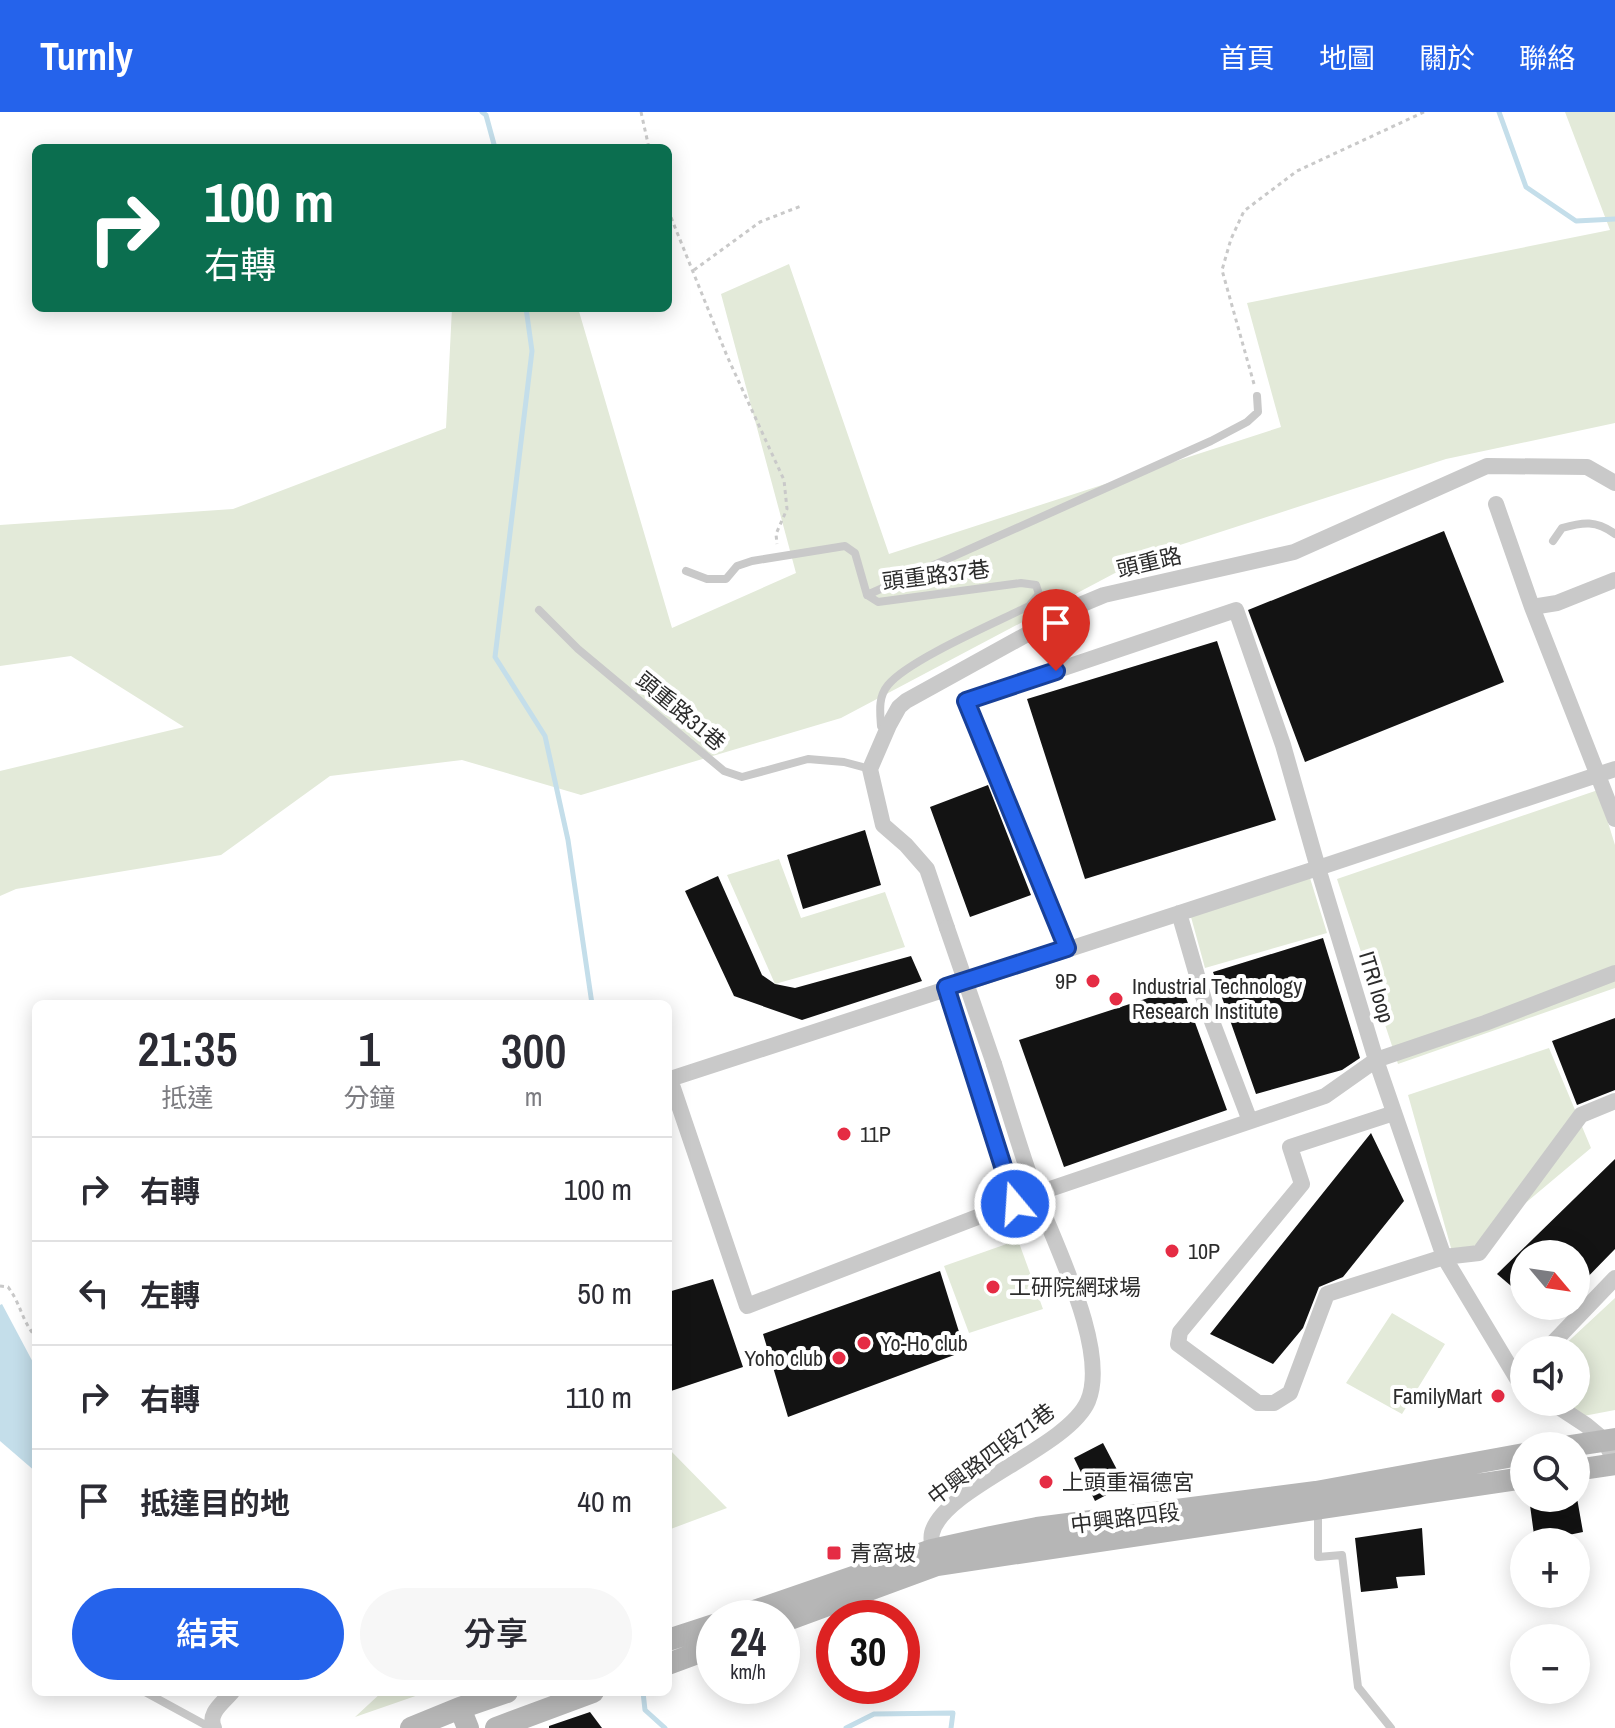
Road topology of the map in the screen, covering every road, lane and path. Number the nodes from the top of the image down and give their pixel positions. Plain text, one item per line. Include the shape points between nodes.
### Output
1 (641, 112) edge
2 (1424, 112) edge
3 (648, 144) edge
4 (801, 206) dead end
5 (672, 219) edge
6 (694, 270) junction
7 (1257, 396) joint
8 (1615, 483) edge
9 (1496, 504) dead end
10 (1615, 534) edge
11 (1553, 541) dead end
12 (779, 555) junction
13 (686, 571) dead end
14 (1615, 580) edge
15 (867, 595) junction
16 (1532, 607) junction
17 (539, 610) dead end
18 (881, 726) dead end
19 (870, 769) junction
20 (1615, 769) edge
21 (1596, 776) junction
22 (1615, 819) edge
23 (1318, 868) junction
24 (1179, 913) junction
25 (1067, 948) junction
26 (1615, 973) edge
27 (946, 987) junction
28 (1376, 1060) junction
29 (672, 1078) edge
30 (672, 1085) edge
31 (1615, 1101) edge
32 (1394, 1113) junction
33 (1250, 1121) junction
34 (1036, 1195) junction
35 (1015, 1204) junction
36 (1444, 1257) junction
37 (1615, 1278) edge
38 (0, 1286) edge
39 (32, 1333) edge
40 (1559, 1336) edge
41 (1510, 1362) edge
42 (1572, 1416) edge
43 (1609, 1439) edge
44 (1510, 1457) edge
45 (1615, 1463) edge
46 (1590, 1467) edge
47 (1510, 1480) edge
48 (1317, 1501) junction
49 (934, 1557) junction
50 (790, 1600) edge
51 (800, 1614) edge
52 (696, 1631) edge
53 (672, 1639) edge
54 (696, 1654) edge
55 (672, 1663) edge
56 (153, 1696) edge
57 (228, 1696) edge
58 (500, 1696) edge
59 (582, 1696) edge
60 (464, 1718) edge
61 (213, 1728) edge
62 (411, 1728) edge
63 (496, 1728) edge
64 (1391, 1728) edge

1 - 3 path
2 - 7 path via 1297,171 1244,211 1222,270
4 - 6 path via 760,222
5 - 6 path
6 - 12 path via 784,480 787,509 776,534
7 - 15 lane via 1258,412 1211,441
8 - 19 street, 頭重路 via 1587,467 1487,466 1294,552 1104,595 906,701
9 - 16 street
10 - 11 lane via 1582,522 1562,528
12 - 13 lane, 頭重路37巷 via 737,566 726,579
12 - 15 lane, 頭重路37巷 via 845,546 855,553
14 - 16 street
15 - 18 lane, 頭重路37巷 via 878,602 1021,583 1036,585 1039,594 1029,606 912,665 888,684 879,703
16 - 21 street
17 - 19 lane, 頭重路31巷 via 724,771 742,777 808,759
19 - 34 street, 中興路四段71巷, bridge via 883,825 927,869
20 - 21 street
21 - 22 street
21 - 23 street
23 - 24 street
23 - 25 street, ITRI loop via 1236,610 966,701
23 - 28 street, ITRI loop
24 - 25 street
24 - 33 street via 1205,1003
25 - 27 street
26 - 28 street
27 - 29 street
27 - 35 street
28 - 32 street, ITRI loop
28 - 33 street via 1325,1096
30 - 35 street via 747,1306
31 - 36 street via 1581,1115 1479,1253
32 - 36 street, ITRI loop
32 - 36 street via 1290,1147 1302,1184 1180,1332 1178,1344 1258,1403 1274,1403 1290,1393 1327,1294
33 - 34 street
34 - 35 street
34 - 49 street, 中興路四段71巷 via 1086,1325 1093,1380 1087,1403 1067,1426 939,1519 931,1535
36 - 41 street, ITRI loop
37 - 40 street
38 - 39 path via 8,1287 20,1302
42 - 43 street
43 - 45 street
44 - 48 main road, 中興路四段
45 - 46 main road
47 - 48 main road, 中興路四段
48 - 49 main road, 中興路四段
48 - 64 lane via 1318,1557 1342,1555 1358,1687
49 - 50 main road, 中興路四段
49 - 51 main road, 中興路四段
52 - 53 main road
54 - 55 main road
56 - 61 lane
57 - 61 street via 213,1713
58 - 60 main road
59 - 63 main road
60 - 62 main road

